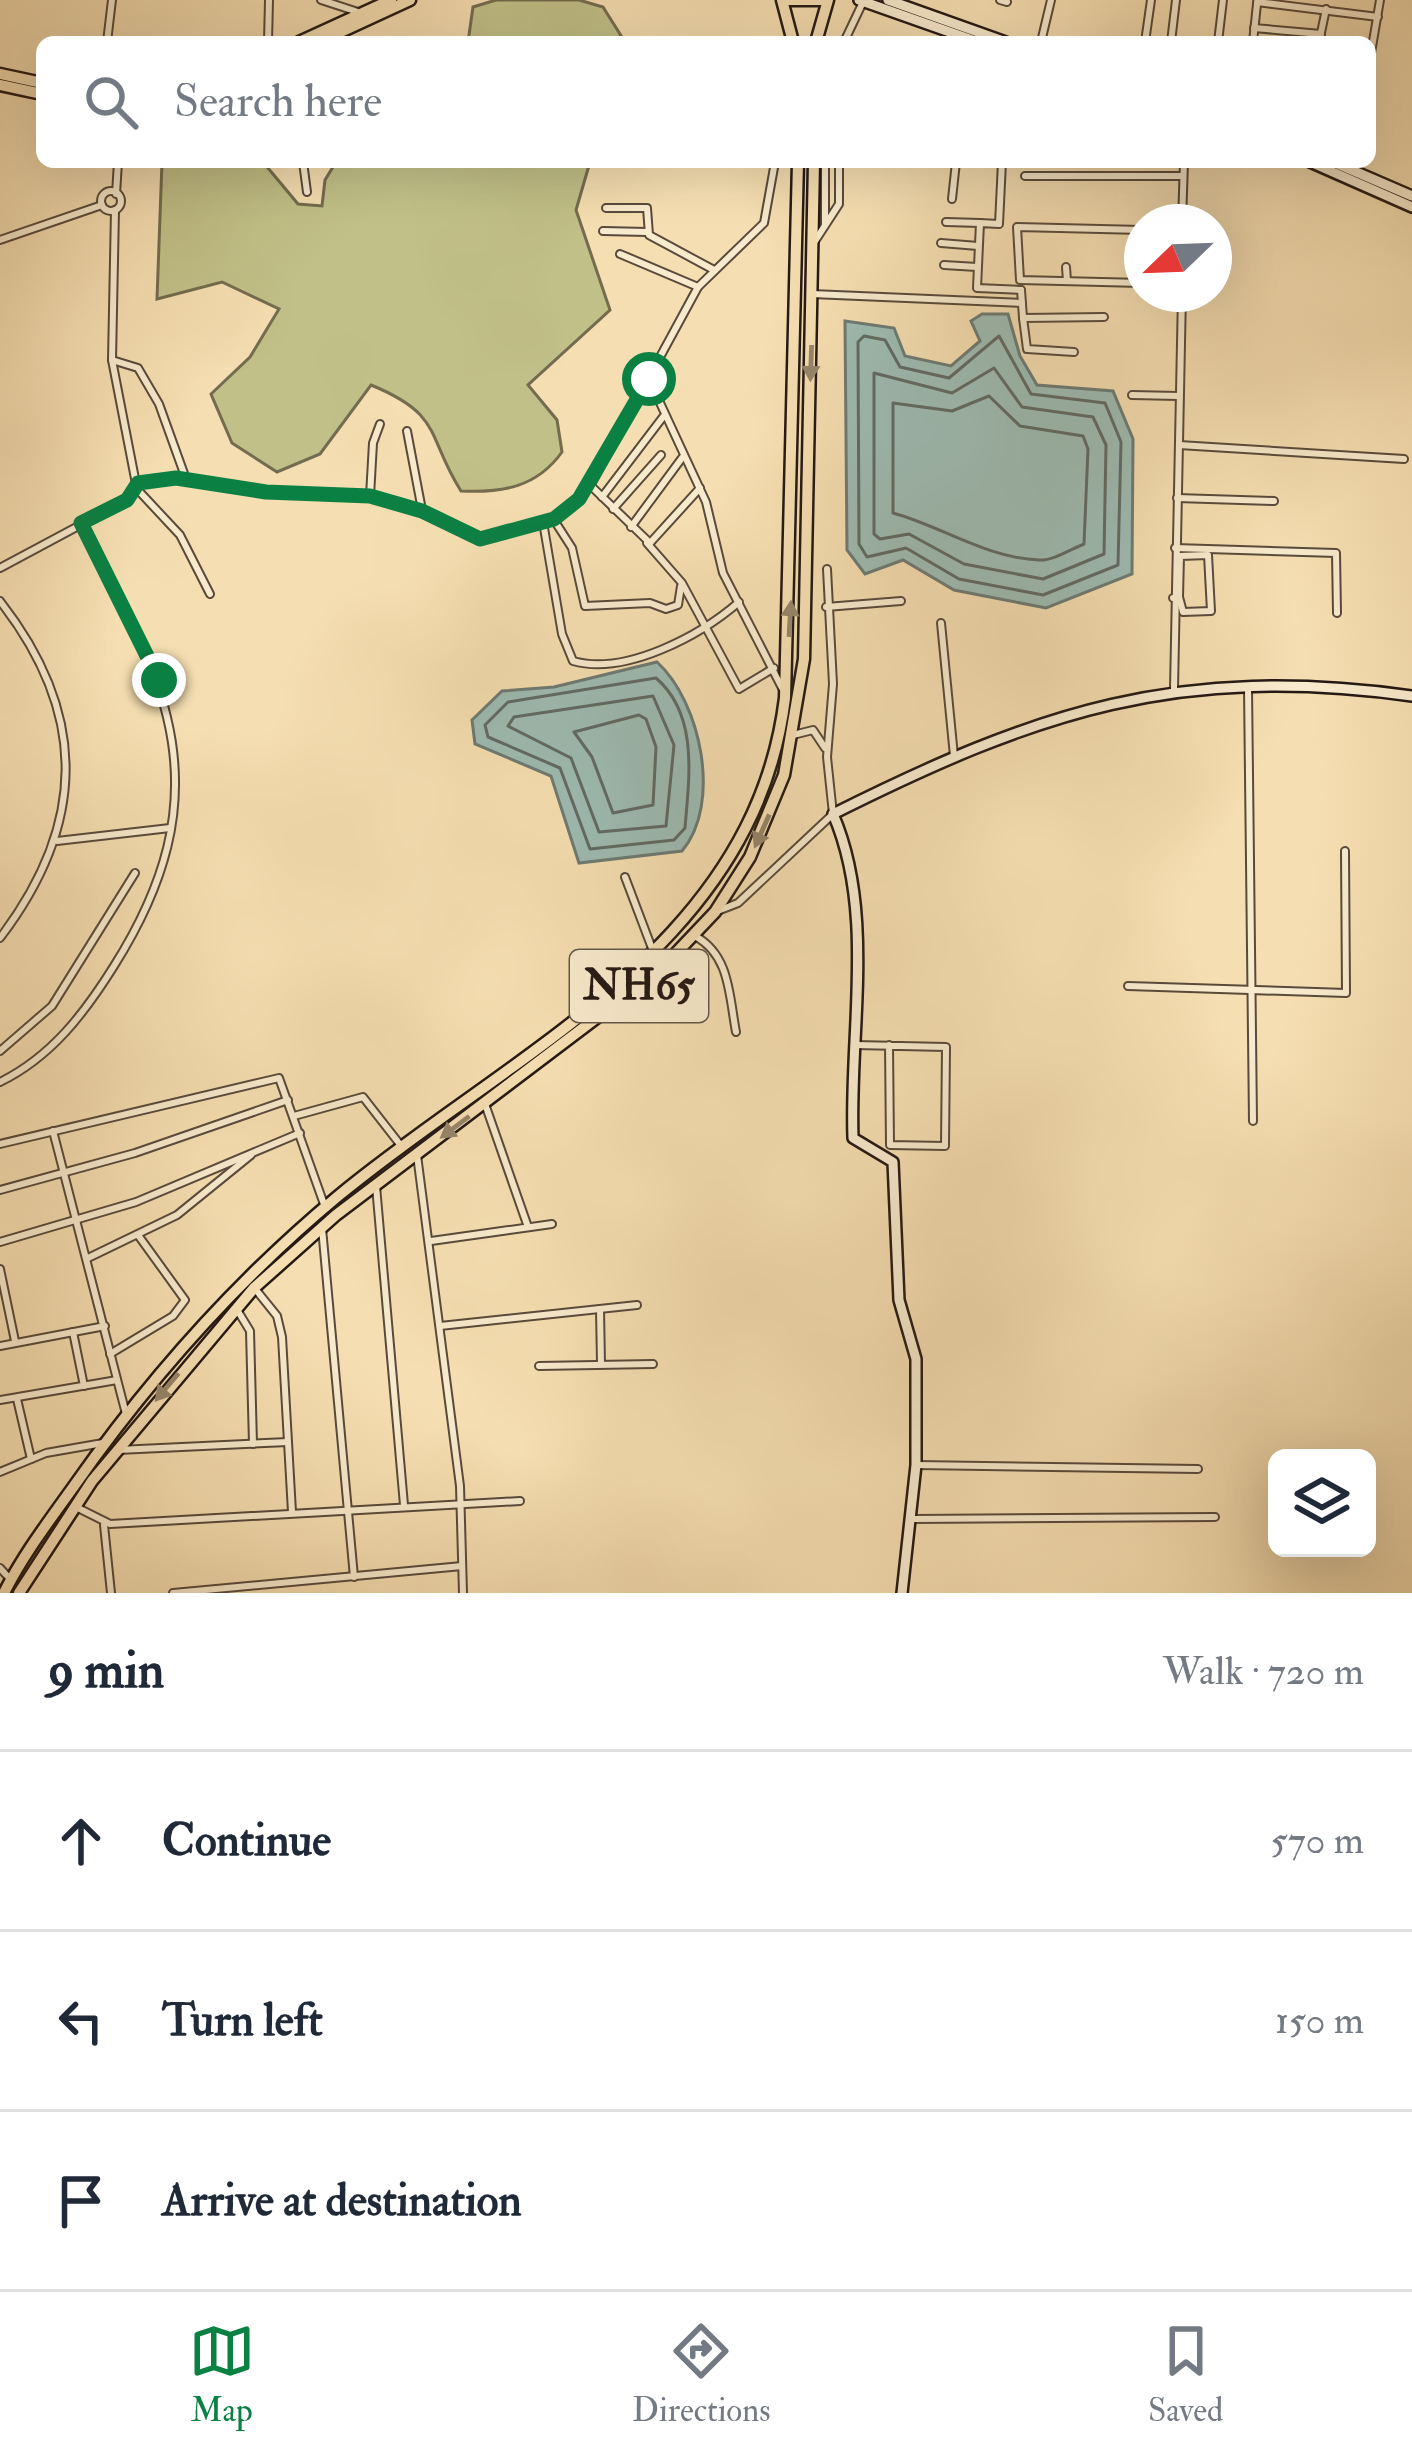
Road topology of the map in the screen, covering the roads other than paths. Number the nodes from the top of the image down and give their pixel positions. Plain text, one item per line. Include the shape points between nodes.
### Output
1 (112, 0) edge
2 (268, 0) edge
3 (322, 0) edge
4 (391, 0) edge
5 (410, 0) edge
6 (785, 0) edge
7 (825, 0) edge
8 (888, 0) edge
9 (1051, 0) edge
10 (1151, 0) edge
11 (1176, 0) edge
12 (1222, 0) edge
13 (1380, 0) edge
14 (861, 1) edge
15 (1257, 1) edge
16 (1325, 9) junction
17 (363, 13) junction
18 (908, 14) junction
19 (1378, 17) junction
20 (1254, 28) junction
21 (107, 36) edge
22 (268, 36) edge
23 (312, 36) edge
24 (332, 36) edge
25 (792, 36) edge
26 (818, 36) edge
27 (846, 36) edge
28 (959, 36) edge
29 (985, 36) edge
30 (1042, 36) edge
31 (1146, 36) edge
32 (1172, 36) edge
33 (1219, 36) edge
34 (1253, 36) edge
35 (1307, 36) edge
36 (1320, 36) edge
37 (1374, 36) edge
38 (0, 74) edge
39 (36, 82) edge
40 (0, 85) edge
41 (36, 93) edge
42 (118, 168) edge
43 (304, 168) edge
44 (774, 168) edge
45 (798, 168) edge
46 (814, 168) edge
47 (825, 168) edge
48 (838, 168) edge
49 (955, 168) edge
50 (1002, 168) edge
51 (1184, 168) edge
52 (1324, 168) edge
53 (1356, 168) edge
54 (1024, 176) dead end
55 (1183, 176) junction
56 (308, 192) dead end
57 (116, 194) junction
58 (1412, 196) edge
59 (952, 199) dead end
60 (1182, 204) edge
61 (102, 206) junction
62 (1412, 207) edge
63 (606, 208) dead end
64 (115, 210) junction
65 (946, 221) dead end
66 (980, 223) junction
67 (825, 227) junction
68 (1124, 230) edge
69 (603, 231) dead end
70 (647, 232) junction
71 (0, 240) edge
72 (941, 243) dead end
73 (813, 244) junction
74 (978, 246) junction
75 (620, 254) dead end
76 (944, 265) dead end
77 (977, 267) junction
78 (1066, 267) dead end
79 (714, 270) junction
80 (1020, 280) junction
81 (1067, 281) junction
82 (1124, 283) edge
83 (698, 287) junction
84 (1021, 290) junction
85 (812, 294) junction
86 (1022, 303) junction
87 (1181, 312) edge
88 (1104, 317) dead end
89 (1024, 318) junction
90 (1074, 352) dead end
91 (112, 359) junction
92 (649, 379) junction
93 (1132, 395) dead end
94 (1178, 396) junction
95 (662, 417) junction
96 (380, 424) dead end
97 (407, 431) dead end
98 (1179, 445) junction
99 (661, 455) dead end
100 (683, 457) junction
101 (1404, 459) dead end
102 (186, 479) junction
103 (137, 486) junction
104 (590, 486) junction
105 (700, 488) junction
106 (370, 496) junction
107 (602, 497) junction
108 (1177, 498) junction
109 (1274, 501) dead end
110 (614, 509) junction
111 (422, 511) junction
112 (554, 519) junction
113 (543, 522) junction
114 (81, 523) junction
115 (631, 527) junction
116 (647, 543) junction
117 (1175, 548) junction
118 (1183, 555) junction
119 (0, 568) edge
120 (827, 569) dead end
121 (682, 583) junction
122 (210, 594) dead end
123 (1176, 597) junction
124 (0, 601) edge
125 (901, 601) dead end
126 (740, 602) junction
127 (826, 607) junction
128 (1337, 613) dead end
129 (941, 623) dead end
130 (707, 627) junction
131 (774, 668) junction
132 (1248, 688) junction
133 (1174, 689) junction
134 (1412, 696) edge
135 (785, 698) junction
136 (794, 736) junction
137 (954, 756) junction
138 (826, 757) junction
139 (833, 814) junction
140 (170, 828) junction
141 (57, 842) junction
142 (1346, 851) dead end
143 (135, 873) dead end
144 (625, 877) dead end
145 (715, 912) junction
146 (1, 934) edge
147 (694, 936) junction
148 (654, 955) junction
149 (1128, 986) dead end
150 (1250, 990) junction
151 (736, 1032) dead end
152 (855, 1045) junction
153 (889, 1045) junction
154 (0, 1051) edge
155 (0, 1082) edge
156 (288, 1100) junction
157 (485, 1104) junction
158 (294, 1116) junction
159 (1253, 1121) dead end
160 (53, 1131) junction
161 (300, 1133) junction
162 (0, 1144) edge
163 (402, 1147) junction
164 (257, 1150) junction
165 (417, 1155) junction
166 (66, 1174) junction
167 (376, 1185) junction
168 (0, 1190) edge
169 (325, 1207) junction
170 (78, 1220) junction
171 (552, 1224) dead end
172 (322, 1226) junction
173 (528, 1227) junction
174 (138, 1235) junction
175 (431, 1241) junction
176 (0, 1242) edge
177 (88, 1258) junction
178 (0, 1268) edge
179 (254, 1288) junction
180 (3, 1300) edge
181 (638, 1305) dead end
182 (236, 1307) junction
183 (600, 1309) junction
184 (105, 1326) junction
185 (440, 1326) junction
186 (73, 1332) junction
187 (15, 1342) junction
188 (0, 1346) edge
189 (110, 1354) junction
190 (601, 1364) junction
191 (653, 1364) dead end
192 (539, 1366) dead end
193 (117, 1380) junction
194 (84, 1386) junction
195 (17, 1397) junction
196 (0, 1400) edge
197 (126, 1414) junction
198 (288, 1442) junction
199 (103, 1443) junction
200 (253, 1444) junction
201 (116, 1450) junction
202 (31, 1460) junction
203 (916, 1465) junction
204 (1198, 1469) dead end
205 (0, 1472) edge
206 (520, 1501) dead end
207 (460, 1502) junction
208 (73, 1505) junction
209 (404, 1505) junction
210 (345, 1508) junction
211 (292, 1512) junction
212 (1215, 1517) dead end
213 (913, 1519) junction
214 (104, 1523) junction
215 (462, 1566) junction
216 (0, 1568) edge
217 (354, 1577) junction
218 (11, 1580) junction
219 (4, 1593) edge
220 (19, 1593) edge
221 (111, 1593) edge
222 (173, 1593) edge
223 (463, 1593) edge
224 (902, 1593) edge

1 - 21 street
2 - 22 street
3 - 17 street
4 - 17 highway
5 - 24 highway
6 - 7 highway
6 - 25 highway
7 - 26 highway
8 - 18 street
9 - 30 street
10 - 31 street
11 - 32 street
12 - 33 street
13 - 19 street
14 - 18 street
14 - 27 street
15 - 16 street
15 - 20 street
16 - 19 street
16 - 36 street
17 - 23 highway
18 - 28 street
18 - 29 street
19 - 37 street
20 - 34 street
20 - 35 street
38 - 39 highway
40 - 41 highway
42 - 57 street
43 - 56 street
44 - 79 street via 764,223
135 -> 45 highway, NH65
46 - 73 highway, NH65
47 - 67 street
48 - 67 street via 839,204
49 - 59 street
50 - 66 street via 999,224
51 - 55 street
52 - 62 street
53 - 58 street
54 - 55 street
55 - 60 street
57 - 61 street via 104,194
57 - 64 street
61 - 64 street
61 - 71 street
63 - 70 street via 647,208
64 - 91 street
65 - 66 street
66 - 74 street
67 - 73 street
68 - 80 street via 1017,227
69 - 70 street
70 - 79 street
72 - 74 street
73 - 85 highway, NH65
74 - 77 street
75 - 83 street
76 - 77 street
77 - 84 street via 977,288
78 - 81 street
79 - 83 street
80 - 81 street
80 - 84 street
81 - 82 street
83 - 92 street
84 - 86 street
85 - 86 street
85 -> 136 highway, NH65 via 804,659
86 - 89 street
87 - 94 street
88 - 89 street
89 - 90 street via 1028,349
91 - 102 street via 138,368
91 - 103 street
92 - 95 street
92 - 104 street
93 - 94 street
94 - 98 street
95 - 100 street
95 - 107 street
96 - 106 street
97 - 111 street
98 - 101 street
98 - 108 street
99 - 110 street
100 - 105 street
100 - 115 street
102 - 103 street
102 - 106 street
103 - 114 street
103 - 122 street via 180,535
104 - 107 street
104 - 112 street
105 - 116 street
105 - 126 street via 723,573
106 - 111 street
107 - 110 street
108 - 109 street
108 - 117 street
110 - 115 street
111 - 113 street via 480,539
112 - 113 street
112 - 121 street via 572,548 585,606 650,603 666,610 678,605
113 - 130 street via 573,661 611,662 696,638
114 - 119 street
114 - 140 street via 159,680 177,761
115 - 116 street
116 - 121 street
117 - 118 street
117 - 118 street
118 - 123 street
118 - 123 street via 1210,557 1212,609 1183,612
118 - 128 street via 1336,553
120 - 127 street
121 - 130 street
123 - 133 street
124 - 141 street via 52,694 63,732 69,765
125 - 127 street
126 - 130 street
126 - 131 street
127 - 138 street via 833,684
129 - 137 street
130 - 131 street via 739,689
131 - 135 street
132 - 133 street
132 - 134 street via 1338,686
132 - 150 street
133 - 137 street via 1076,710
135 - 148 highway, NH65 via 770,776 736,850
136 - 138 street via 819,734
136 -> 145 highway, NH65 via 765,825
137 - 139 street
138 - 139 street
139 - 145 street via 738,902
139 - 152 street via 850,868
140 - 141 street
140 - 155 street via 145,910 89,1005 41,1055
141 - 146 street
142 - 150 street via 1346,993
143 - 154 street via 52,1006
144 - 148 street
145 - 147 highway, NH65
147 - 151 street via 718,953
147 - 157 highway, NH65
148 - 163 highway, NH65
149 - 150 street
150 - 159 street
152 - 153 street
152 - 203 street via 853,1138 891,1156 895,1170 899,1300 916,1359
153 - 153 street via 946,1046 945,1146 890,1145
156 - 158 street
156 - 160 street via 274,1077
156 - 166 street
157 -> 165 highway, NH65
157 - 173 street
158 - 161 street
158 - 163 street via 363,1097
160 - 162 street
160 - 166 street
161 - 164 street
161 - 169 street
163 - 169 highway, NH65
164 - 170 street
164 - 174 street via 189,1207
165 - 167 highway, NH65
165 - 175 street
166 - 168 street
166 - 170 street
167 - 172 highway, NH65
167 - 209 street
169 - 197 highway, NH65 via 210,1313
170 - 176 street
170 - 177 street
171 - 173 street
172 - 179 highway, NH65
172 - 210 street
173 - 175 street
174 - 177 street
174 - 189 street via 185,1300
175 - 185 street
177 - 184 street
178 - 180 street
179 - 182 highway, NH65
179 - 198 street via 280,1325
180 - 187 street
181 - 183 street
182 - 200 street via 250,1330
182 -> 201 highway, NH65
183 - 185 street
183 - 190 street
184 - 186 street
184 - 189 street
185 - 207 street
186 - 187 street
186 - 194 street
187 - 188 street
189 - 193 street
190 - 191 street
190 - 192 street
193 - 194 street
193 - 197 street
194 - 195 street
195 - 196 street
195 - 202 street
197 - 199 highway, NH65
198 - 200 street
198 - 211 street
199 - 202 street
199 - 218 highway, NH65
200 - 201 street
201 - 208 highway, NH65
202 - 205 street
203 - 204 street
203 - 213 street
206 - 207 street
207 - 209 street
207 - 215 street
208 - 214 street
208 - 220 highway, NH65
209 - 210 street
210 - 211 street
210 - 217 street
211 - 214 street
212 - 213 street
213 - 224 street
214 - 221 street
215 - 217 street
215 - 223 street
216 - 218 street
217 - 222 street
218 - 219 highway, NH65

